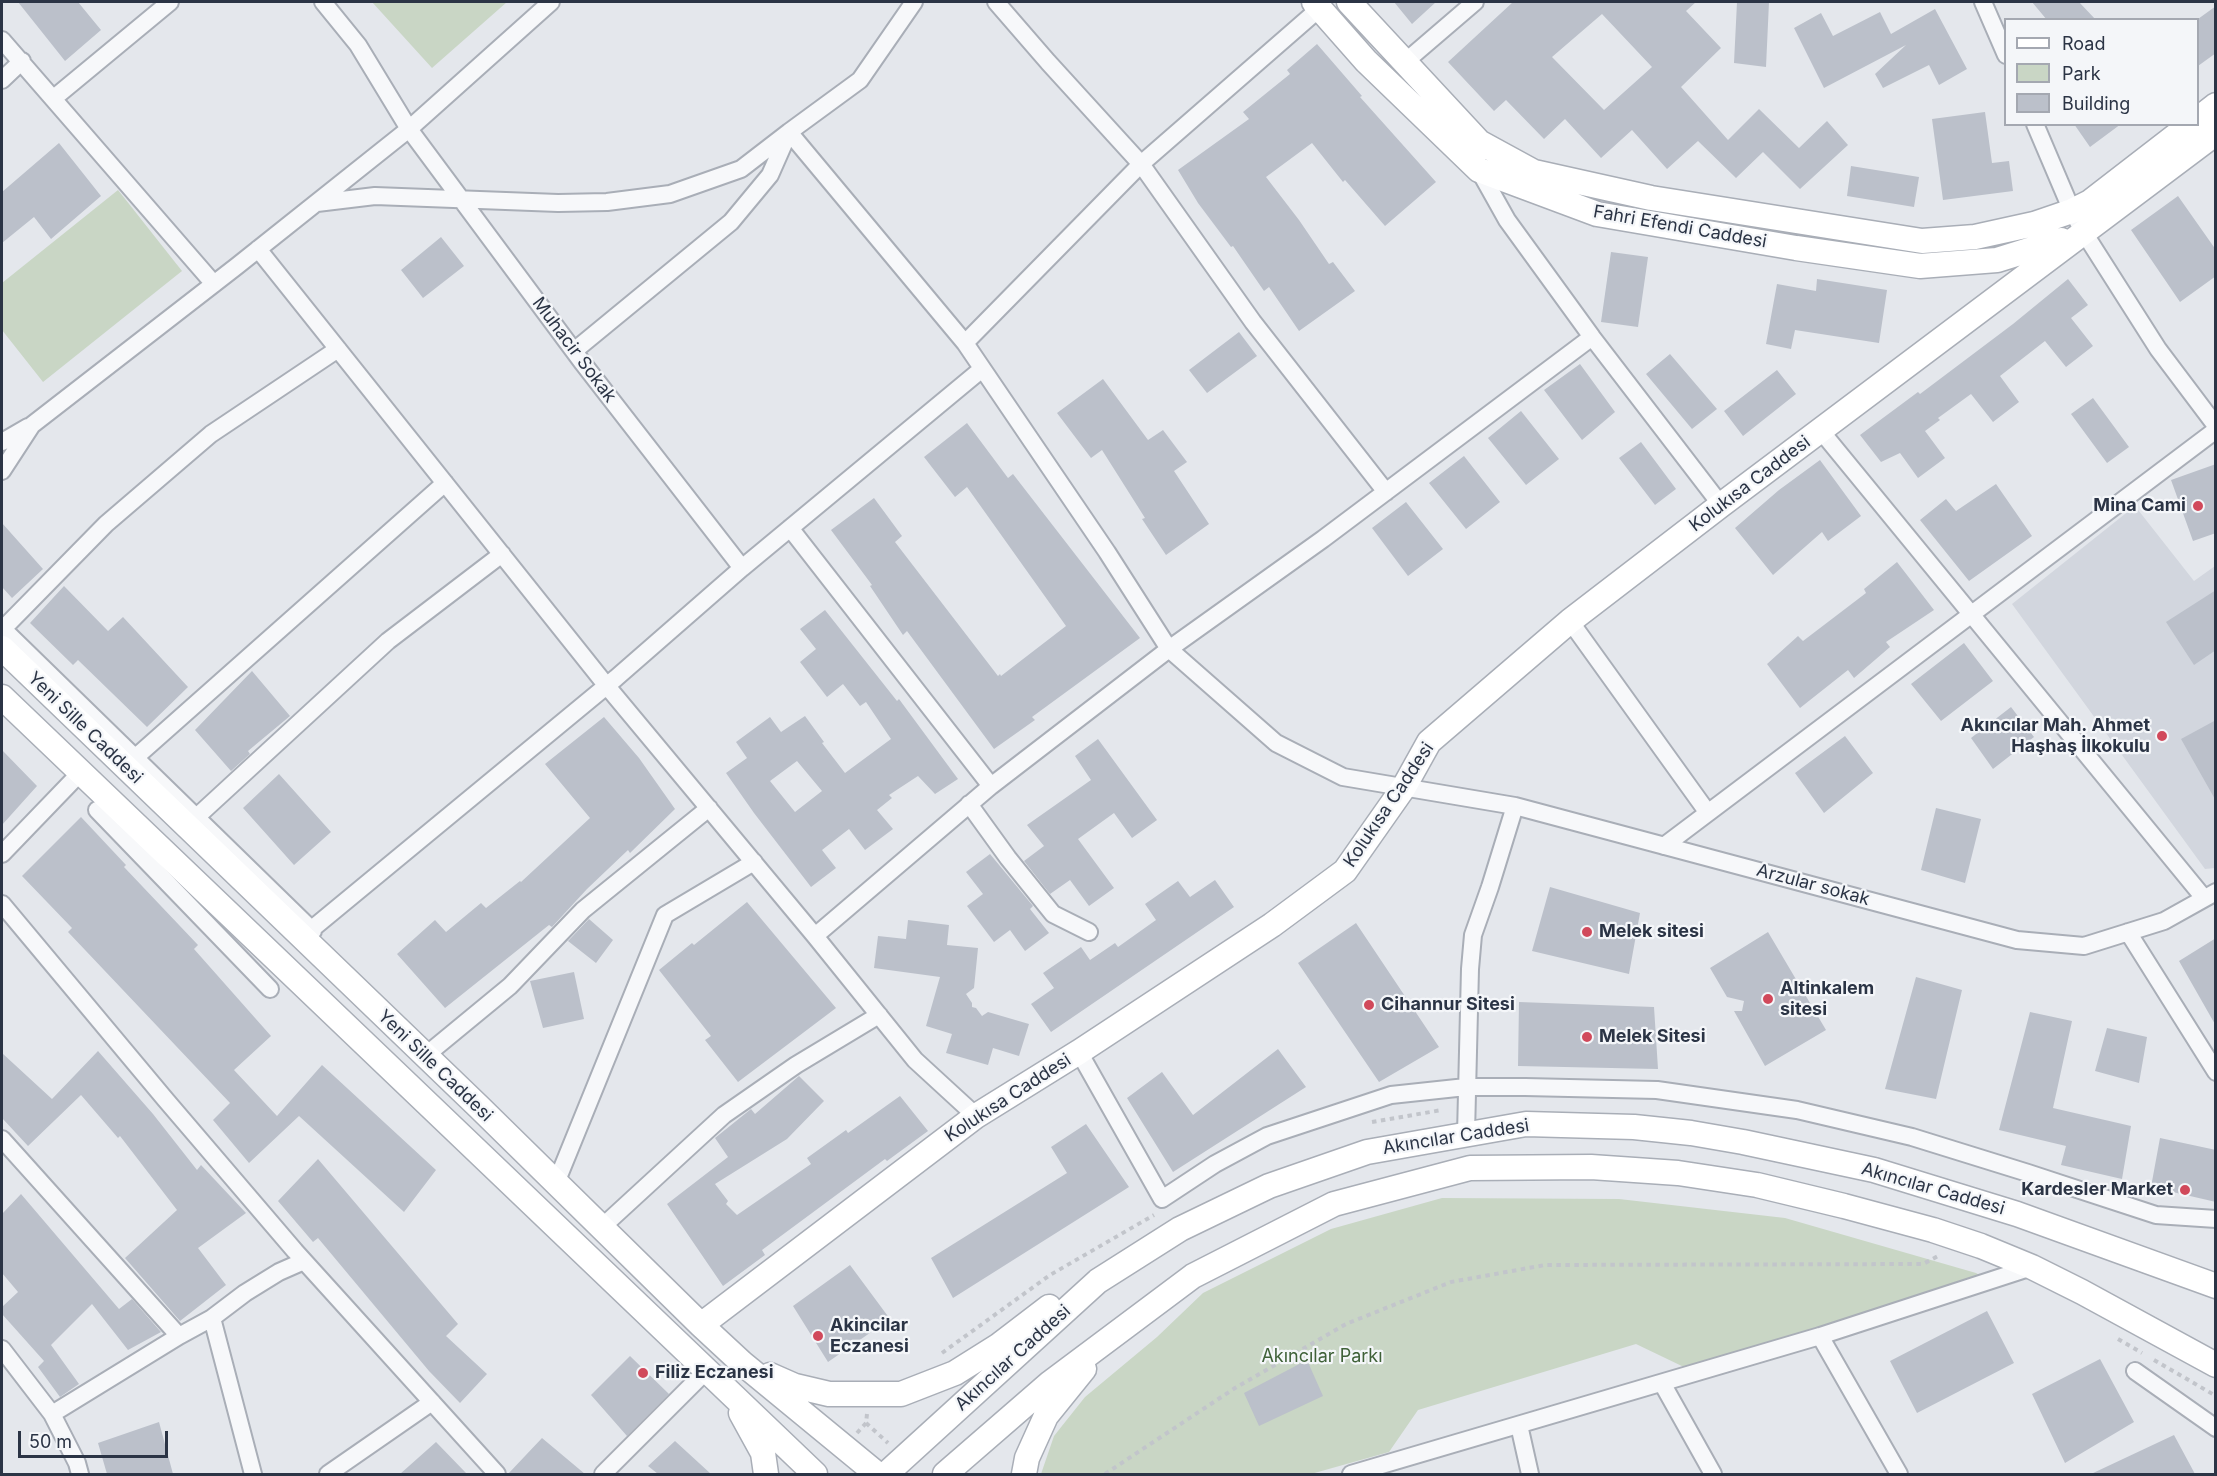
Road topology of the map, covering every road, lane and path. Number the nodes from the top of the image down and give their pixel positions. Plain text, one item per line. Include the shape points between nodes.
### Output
1 (170, 2) edge
2 (324, 2) edge
3 (551, 2) edge
4 (914, 2) edge
5 (996, 2) edge
6 (1349, 2) edge
7 (1475, 2) edge
8 (1983, 2) edge
9 (1317, 5) edge
10 (2, 40) edge
11 (2004, 50) edge
12 (22, 61) junction
13 (1405, 62) junction
14 (2, 80) edge
15 (54, 98) junction
16 (2216, 105) edge
17 (2199, 118) edge
18 (2036, 126) edge
19 (2187, 126) edge
20 (410, 129) junction
21 (789, 132) junction
22 (2216, 133) edge
23 (1141, 164) junction
24 (1479, 170) junction
25 (462, 200) junction
26 (317, 203) junction
27 (2078, 221) junction
28 (258, 249) junction
29 (214, 284) junction
30 (1592, 337) junction
31 (965, 343) junction
32 (338, 349) junction
33 (574, 351) junction
34 (982, 369) junction
35 (32, 425) junction
36 (2216, 428) edge
37 (1821, 431) junction
38 (2, 442) edge
39 (2, 471) edge
40 (445, 483) junction
41 (1386, 492) junction
42 (1721, 505) junction
43 (790, 528) junction
44 (502, 554) junction
45 (742, 568) junction
46 (1970, 615) junction
47 (1570, 621) junction
48 (2, 629) edge
49 (2, 648) edge
50 (1169, 649) junction
51 (606, 685) junction
52 (2, 696) edge
53 (126, 767) junction
54 (81, 772) junction
55 (991, 786) junction
56 (1404, 787) junction
57 (969, 804) junction
58 (1515, 806) junction
59 (708, 808) junction
60 (97, 810) dead end
61 (1708, 813) junction
62 (186, 826) junction
63 (1664, 846) junction
64 (2, 854) edge
65 (754, 862) junction
66 (2210, 895) edge
67 (2, 904) edge
68 (1089, 932) dead end
69 (2128, 932) junction
70 (815, 936) junction
71 (301, 938) junction
72 (270, 989) dead end
73 (879, 1015) junction
74 (430, 1052) junction
75 (1079, 1052) junction
76 (2216, 1072) edge
77 (1466, 1087) junction
78 (1467, 1108) junction
79 (976, 1116) junction
80 (1363, 1125) dead end
81 (1466, 1134) junction
82 (2, 1139) edge
83 (552, 1173) junction
84 (1156, 1213) dead end
85 (2216, 1219) edge
86 (601, 1228) junction
87 (1932, 1251) dead end
88 (304, 1260) junction
89 (2032, 1267) junction
90 (1098, 1281) junction
91 (2216, 1286) edge
92 (212, 1318) junction
93 (700, 1325) junction
94 (179, 1336) junction
95 (1820, 1336) junction
96 (2114, 1337) dead end
97 (1109, 1338) junction
98 (2, 1349) edge
99 (933, 1359) dead end
100 (742, 1363) junction
101 (2216, 1365) edge
102 (706, 1371) junction
103 (2135, 1371) dead end
104 (1662, 1383) junction
105 (732, 1395) junction
106 (2216, 1396) edge
107 (432, 1402) junction
108 (52, 1414) junction
109 (1519, 1425) junction
110 (2216, 1428) edge
111 (80, 1474) edge
112 (253, 1474) edge
113 (328, 1474) edge
114 (498, 1474) edge
115 (603, 1474) edge
116 (766, 1474) edge
117 (815, 1474) edge
118 (877, 1474) edge
119 (886, 1474) edge
120 (945, 1474) edge
121 (1024, 1474) edge
122 (1105, 1474) edge
123 (1351, 1474) edge
124 (1530, 1474) edge
125 (1713, 1474) edge
126 (1899, 1474) edge

1 - 15 street
2 - 20 street, Muhacir Sokak via 358,45
3 - 20 street
4 - 21 street via 860,80
5 - 23 street
6 - 13 main road, Fahri Efendi Caddesi
7 - 13 street
8 - 11 street
9 - 23 street
9 - 24 main road, Fahri Efendi Caddesi via 1366,61
10 - 12 street
12 - 14 street
12 - 15 street
13 - 27 main road, Fahri Efendi Caddesi via 1479,142 1534,172 1651,198 1922,241
15 - 29 street
16 - 17 main road
18 - 27 street
19 - 27 main road via 2090,202
20 - 25 street, Muhacir Sokak
20 - 26 street
21 - 25 street via 741,169 670,194 607,202
21 - 31 street, Arzular sokak
21 - 33 street via 770,175 731,222
22 - 27 main road
23 - 31 street
23 - 41 street via 1253,322
24 - 27 main road, Fahri Efendi Caddesi via 1597,214 1920,266 1997,260 2048,246
24 - 30 street via 1507,220
25 - 26 street via 375,196
25 - 33 street, Muhacir Sokak
26 - 28 street
27 - 36 street via 2158,349
27 - 37 main road, Kolukısa Caddesi
28 - 29 street
28 - 32 street
29 - 35 street
30 - 41 street
30 - 42 street
31 - 34 street, Arzular sokak
32 - 40 street
32 - 48 street via 211,434 106,524
33 - 45 street, Muhacir Sokak
34 - 43 street
34 - 50 street, Arzular sokak
35 - 38 street
35 - 39 street
36 - 46 street
37 - 42 main road, Kolukısa Caddesi
37 - 46 street
40 - 44 street
40 - 53 street
41 - 50 street
42 - 47 main road, Kolukısa Caddesi
43 - 45 street
43 - 55 street
44 - 51 street
44 - 62 street via 388,641
45 - 51 street
46 - 61 street
46 - 66 street
47 - 56 main road, Kolukısa Caddesi via 1429,742
47 - 61 street
48 - 74 street
49 - 53 main road, Yeni Sille Caddesi
50 - 55 street
50 - 56 street, Arzular sokak via 1276,743 1343,777
51 - 59 street
51 - 71 street
52 - 54 main road, Yeni Sille Caddesi
53 - 62 main road, Yeni Sille Caddesi
54 - 64 street
54 - 102 main road, Yeni Sille Caddesi
55 - 57 street
56 - 58 street, Arzular sokak
56 - 75 main road, Kolukısa Caddesi via 1345,871 1272,926
57 - 68 street via 1053,914
57 - 70 street
58 - 63 street, Arzular sokak
58 - 77 street via 1473,934
59 - 65 street
59 - 74 street via 583,910 510,986
60 - 72 street
61 - 63 street
62 - 71 main road, Yeni Sille Caddesi
63 - 69 street, Arzular sokak via 2017,939 2084,946
65 - 70 street
65 - 83 street via 665,915
66 - 69 street, Arzular sokak via 2164,921
67 - 88 street
69 - 76 street
70 - 73 street
71 - 74 main road, Yeni Sille Caddesi
73 - 79 street via 915,1060
73 - 86 street via 724,1114
74 - 83 main road, Yeni Sille Caddesi
75 - 77 street via 1162,1199 1215,1164 1268,1136 1391,1095
75 - 79 main road, Kolukısa Caddesi
77 - 78 street
77 - 85 street via 1657,1090 1797,1110 1912,1137 2156,1215
78 - 80 path
78 - 81 street
79 - 93 main road, Kolukısa Caddesi
81 - 90 main road, Akıncılar Caddesi via 1367,1152 1269,1186 1180,1229
81 - 91 main road, Akıncılar Caddesi via 1526,1124 1573,1124 1646,1128 1743,1142 1907,1180 2028,1218
82 - 94 street
83 - 86 main road, Yeni Sille Caddesi
84 - 99 path via 1050,1275
86 - 93 main road, Yeni Sille Caddesi
87 - 122 path via 1942,1254 1923,1264 1545,1265 1451,1282 1346,1324 1235,1388
88 - 92 street via 245,1293
88 - 107 street
89 - 95 street
89 - 97 main road, Akıncılar Caddesi via 1933,1230 1757,1185 1678,1173 1591,1167 1470,1168 1334,1204 1193,1276
89 - 101 main road, Akıncılar Caddesi
90 - 100 main road via 1062,1298 955,1373 901,1394 829,1394 795,1386
90 - 119 main road, Akıncılar Caddesi
92 - 94 street
92 - 112 street
93 - 100 main road, Yeni Sille Caddesi
94 - 108 street
95 - 104 street
95 - 126 street
96 - 106 path
97 - 120 main road, Akıncılar Caddesi via 1050,1383
97 - 121 main road via 1046,1416
98 - 108 street
100 - 118 main road, Yeni Sille Caddesi
102 - 105 main road, Yeni Sille Caddesi
102 - 115 street
103 - 110 street
104 - 109 street
104 - 125 street
105 - 116 main road via 762,1453
105 - 117 main road, Yeni Sille Caddesi
107 - 113 street
107 - 114 street
108 - 111 street
109 - 123 street
109 - 124 street

